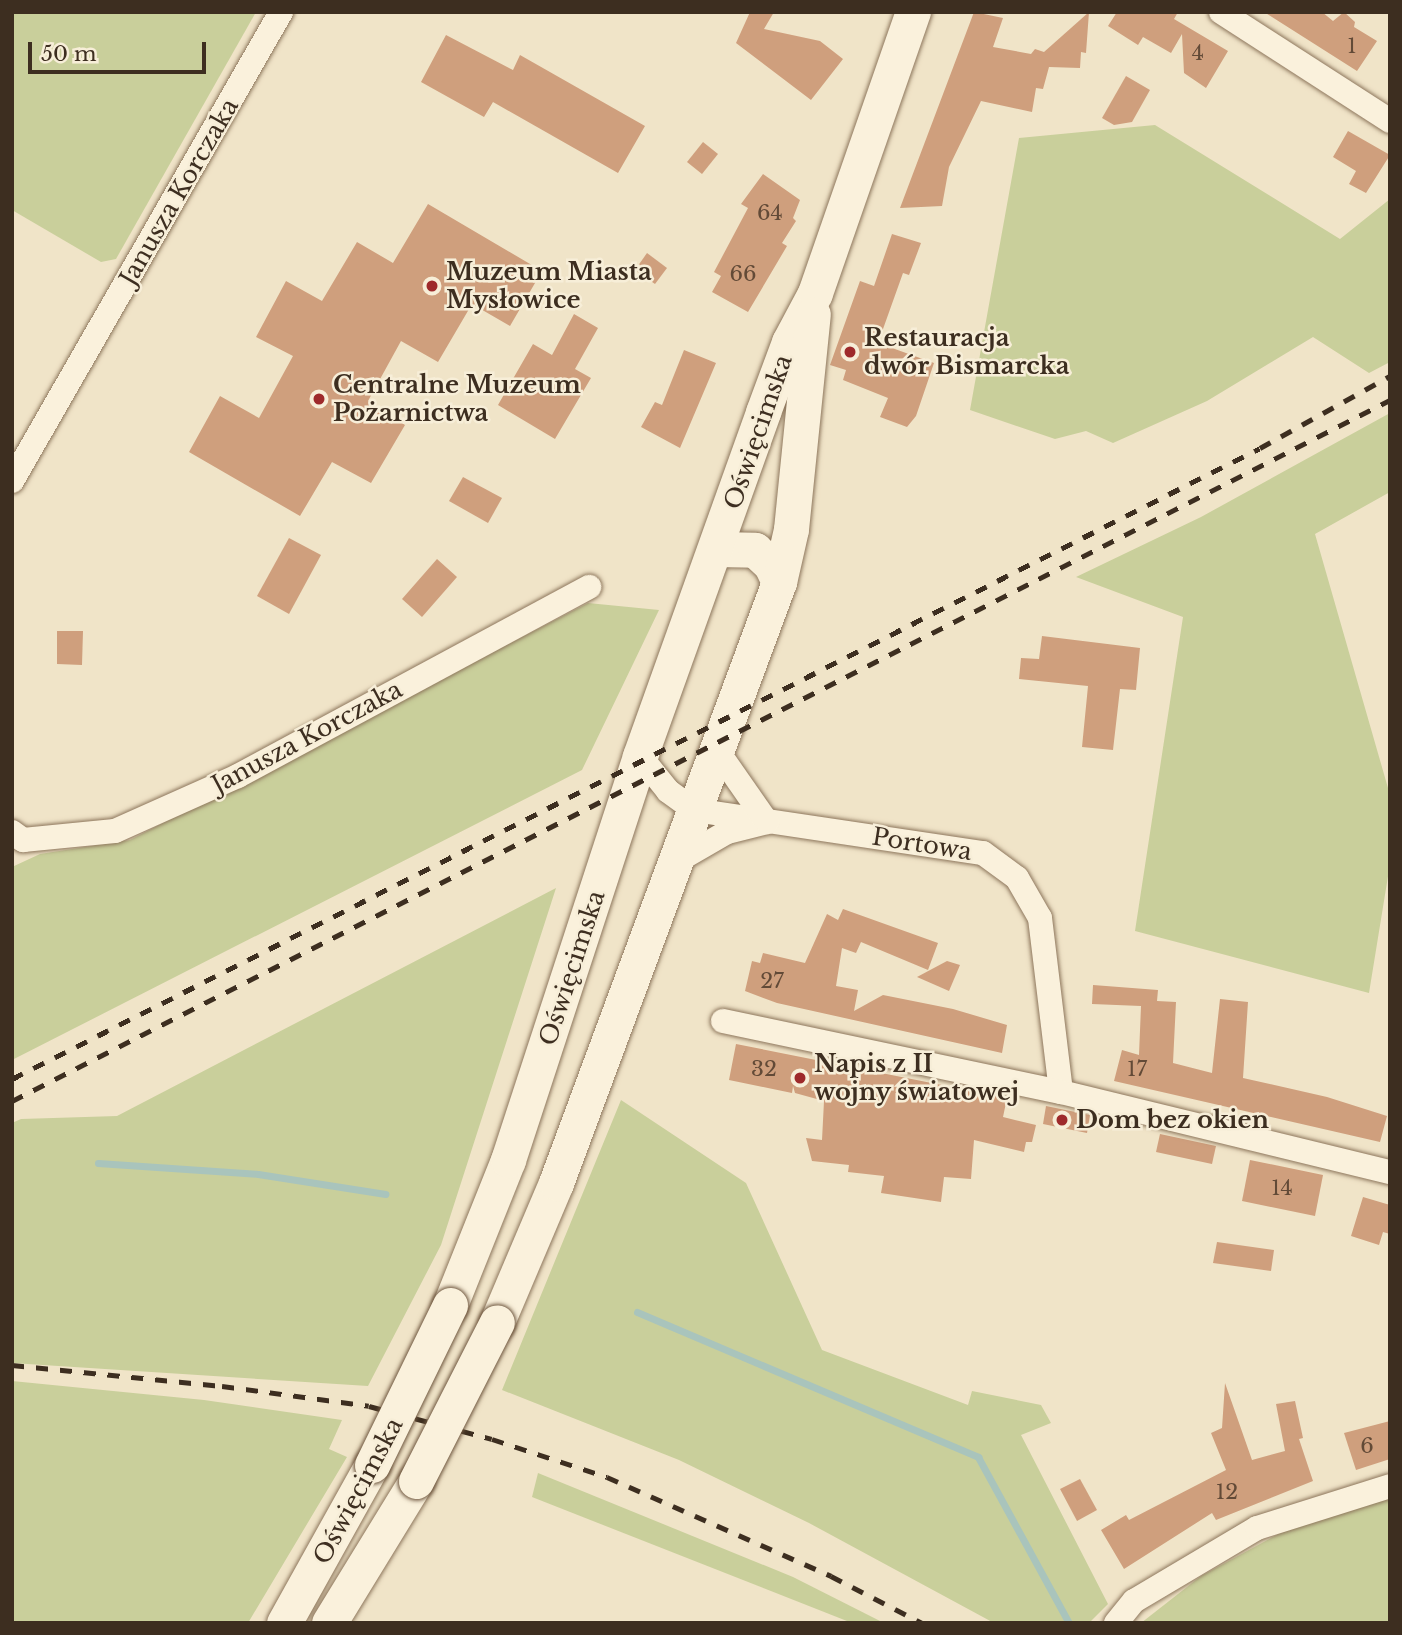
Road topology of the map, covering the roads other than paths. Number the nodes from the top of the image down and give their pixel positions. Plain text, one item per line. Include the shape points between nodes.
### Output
1 (281, 12) edge
2 (913, 12) edge
3 (1221, 12) edge
4 (1390, 121) edge
5 (815, 293) junction
6 (12, 481) edge
7 (716, 549) junction
8 (779, 582) junction
9 (589, 587) dead end
10 (716, 750) junction
11 (640, 756) junction
12 (694, 810) junction
13 (768, 822) junction
14 (12, 832) edge
15 (673, 864) junction
16 (723, 1021) dead end
17 (1061, 1091) junction
18 (1390, 1172) edge
19 (1390, 1486) edge
20 (284, 1623) edge
21 (329, 1623) edge
22 (1116, 1623) edge

1 - 6 street, Janusza Korczaka
2 - 5 main road, Oświęcimska
3 - 4 street
5 - 7 main road, Oświęcimska via 789,342
5 - 8 main road, Oświęcimska via 791,528
7 - 8 main road via 755,550 771,565
7 - 11 main road, Oświęcimska
8 - 10 main road, Oświęcimska
9 - 14 street, Janusza Korczaka via 250,770 115,831 23,841
10 - 12 main road, Oświęcimska
10 - 13 street
11 - 12 street via 668,791
11 - 20 main road, Oświęcimska, bridge via 508,1160 450,1305 372,1465
12 - 13 street, Portowa
12 - 15 main road, Oświęcimska
13 - 15 street, Portowa via 727,832
13 - 17 street, Portowa via 983,853 1017,878 1040,918
15 - 21 main road, Oświęcimska, bridge via 556,1183 497,1322 416,1481
16 - 17 street
17 - 18 street
19 - 22 street via 1257,1528 1135,1601

